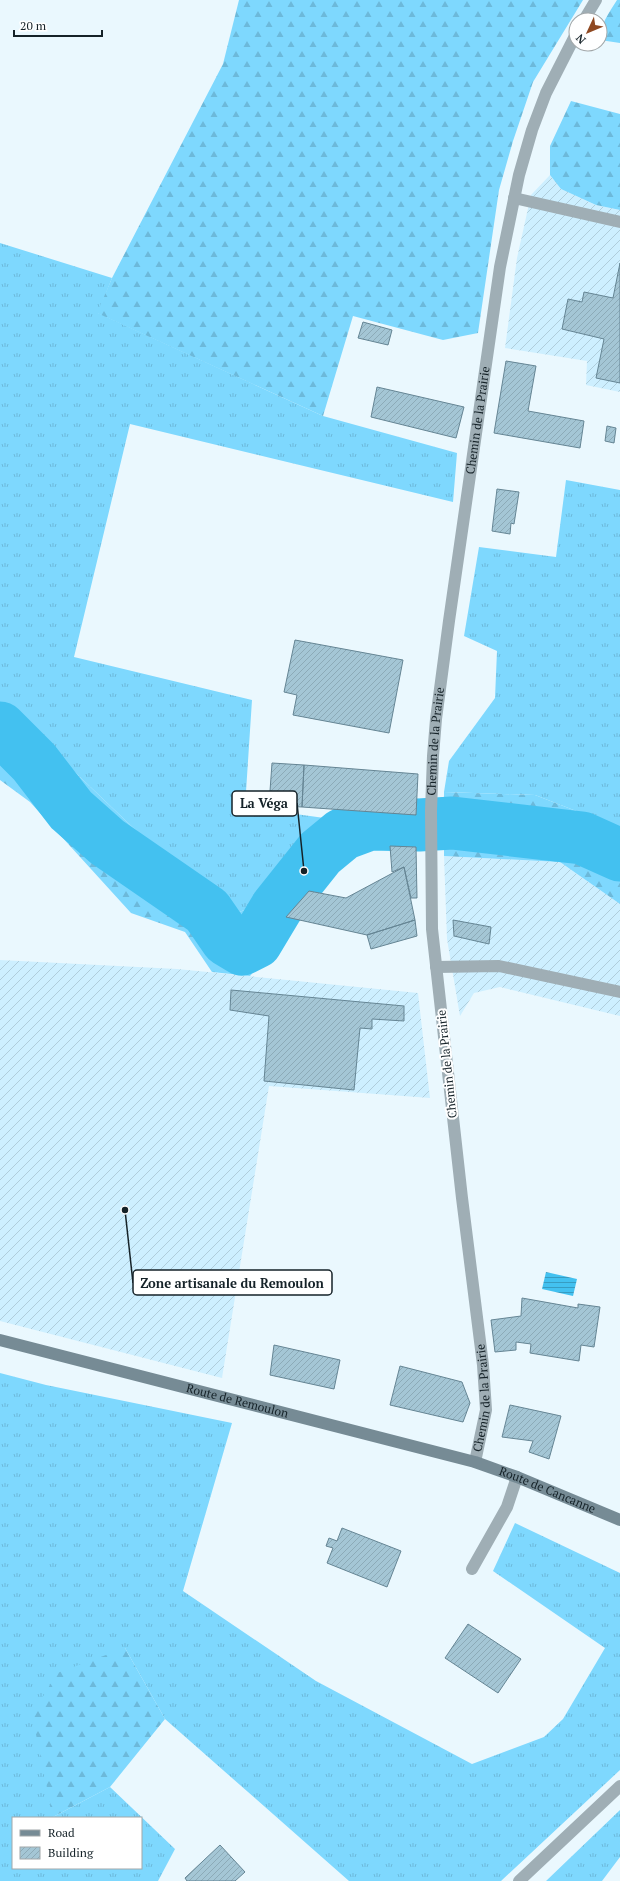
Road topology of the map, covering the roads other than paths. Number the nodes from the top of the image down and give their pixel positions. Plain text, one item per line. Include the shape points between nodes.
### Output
1 (596, 0) edge
2 (589, 12) edge
3 (568, 50) edge
4 (514, 198) junction
5 (620, 222) edge
6 (436, 967) junction
7 (620, 992) edge
8 (0, 1340) edge
9 (475, 1462) junction
10 (517, 1477) junction
11 (620, 1520) edge
12 (472, 1569) dead end
13 (620, 1786) edge
14 (519, 1881) edge

1 - 2 street
3 - 4 street, Chemin de la Prairie via 546,93 532,130
4 - 5 street
4 - 6 street, Chemin de la Prairie via 500,267 436,719 430,811 432,929
6 - 7 street via 499,966
6 - 9 street, Chemin de la Prairie via 483,1365 486,1410
8 - 9 main road, Route de Remoulon
9 - 10 main road, Route de Cancanne
10 - 11 main road, Route de Cancanne
10 - 12 street via 507,1507
13 - 14 street

